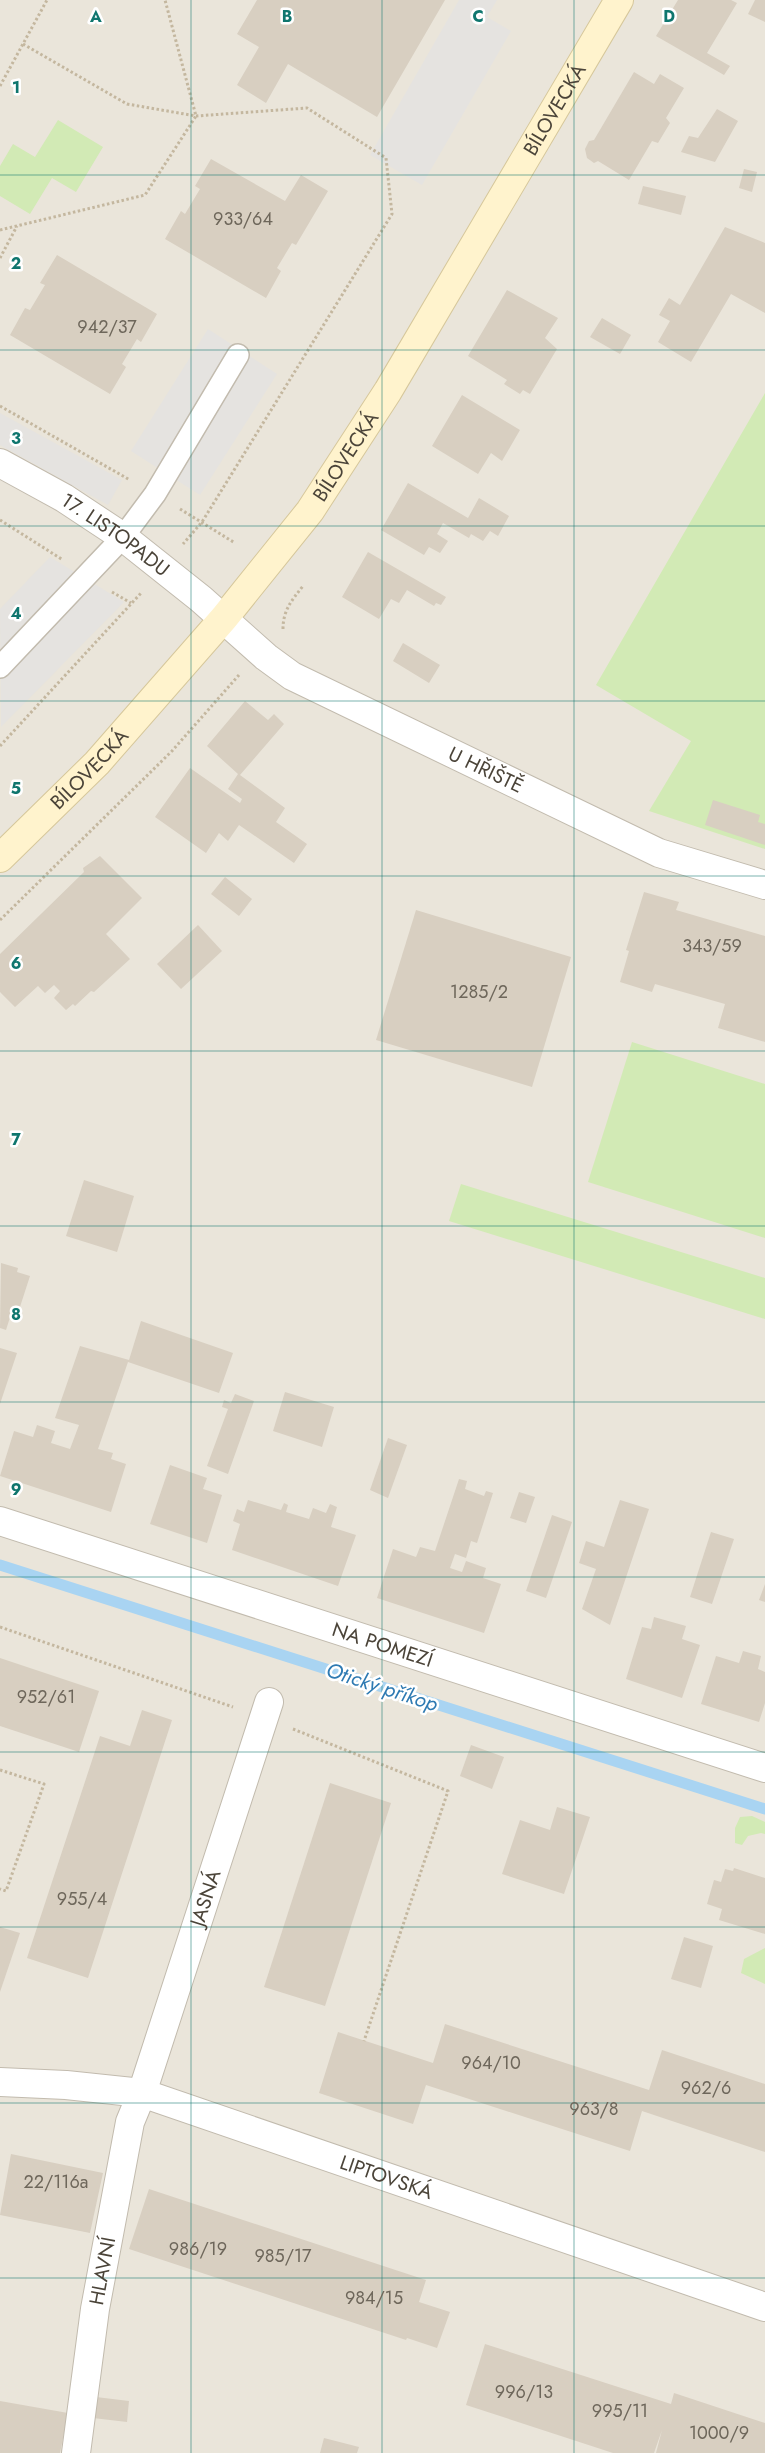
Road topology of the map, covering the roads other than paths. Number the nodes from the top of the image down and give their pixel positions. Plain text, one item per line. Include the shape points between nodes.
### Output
1 (619, 0) edge
2 (238, 355) dead end
3 (0, 463) edge
4 (122, 537) junction
5 (224, 618) junction
6 (0, 667) edge
7 (0, 858) edge
8 (765, 885) edge
9 (0, 1521) edge
10 (266, 1710) road end
11 (765, 1768) edge
12 (0, 2082) edge
13 (142, 2093) junction
14 (765, 2307) edge
15 (76, 2453) edge

1 - 5 main road, BÍLOVECKÁ via 359,438 310,511
2 - 4 lane via 155,494
3 - 4 street, 17. LISTOPADU via 64,498
4 - 5 street, 17. LISTOPADU
4 - 6 lane
5 - 7 main road, BÍLOVECKÁ via 97,763
5 - 8 street, U HŘIŠTĚ via 260,652 292,676 659,853
9 - 11 street, NA POMEZÍ
10 - 13 street, JASNÁ
12 - 13 street, LIPTOVSKÁ
13 - 14 street, LIPTOVSKÁ
13 - 15 street, HLAVNÍ via 130,2122 95,2309

